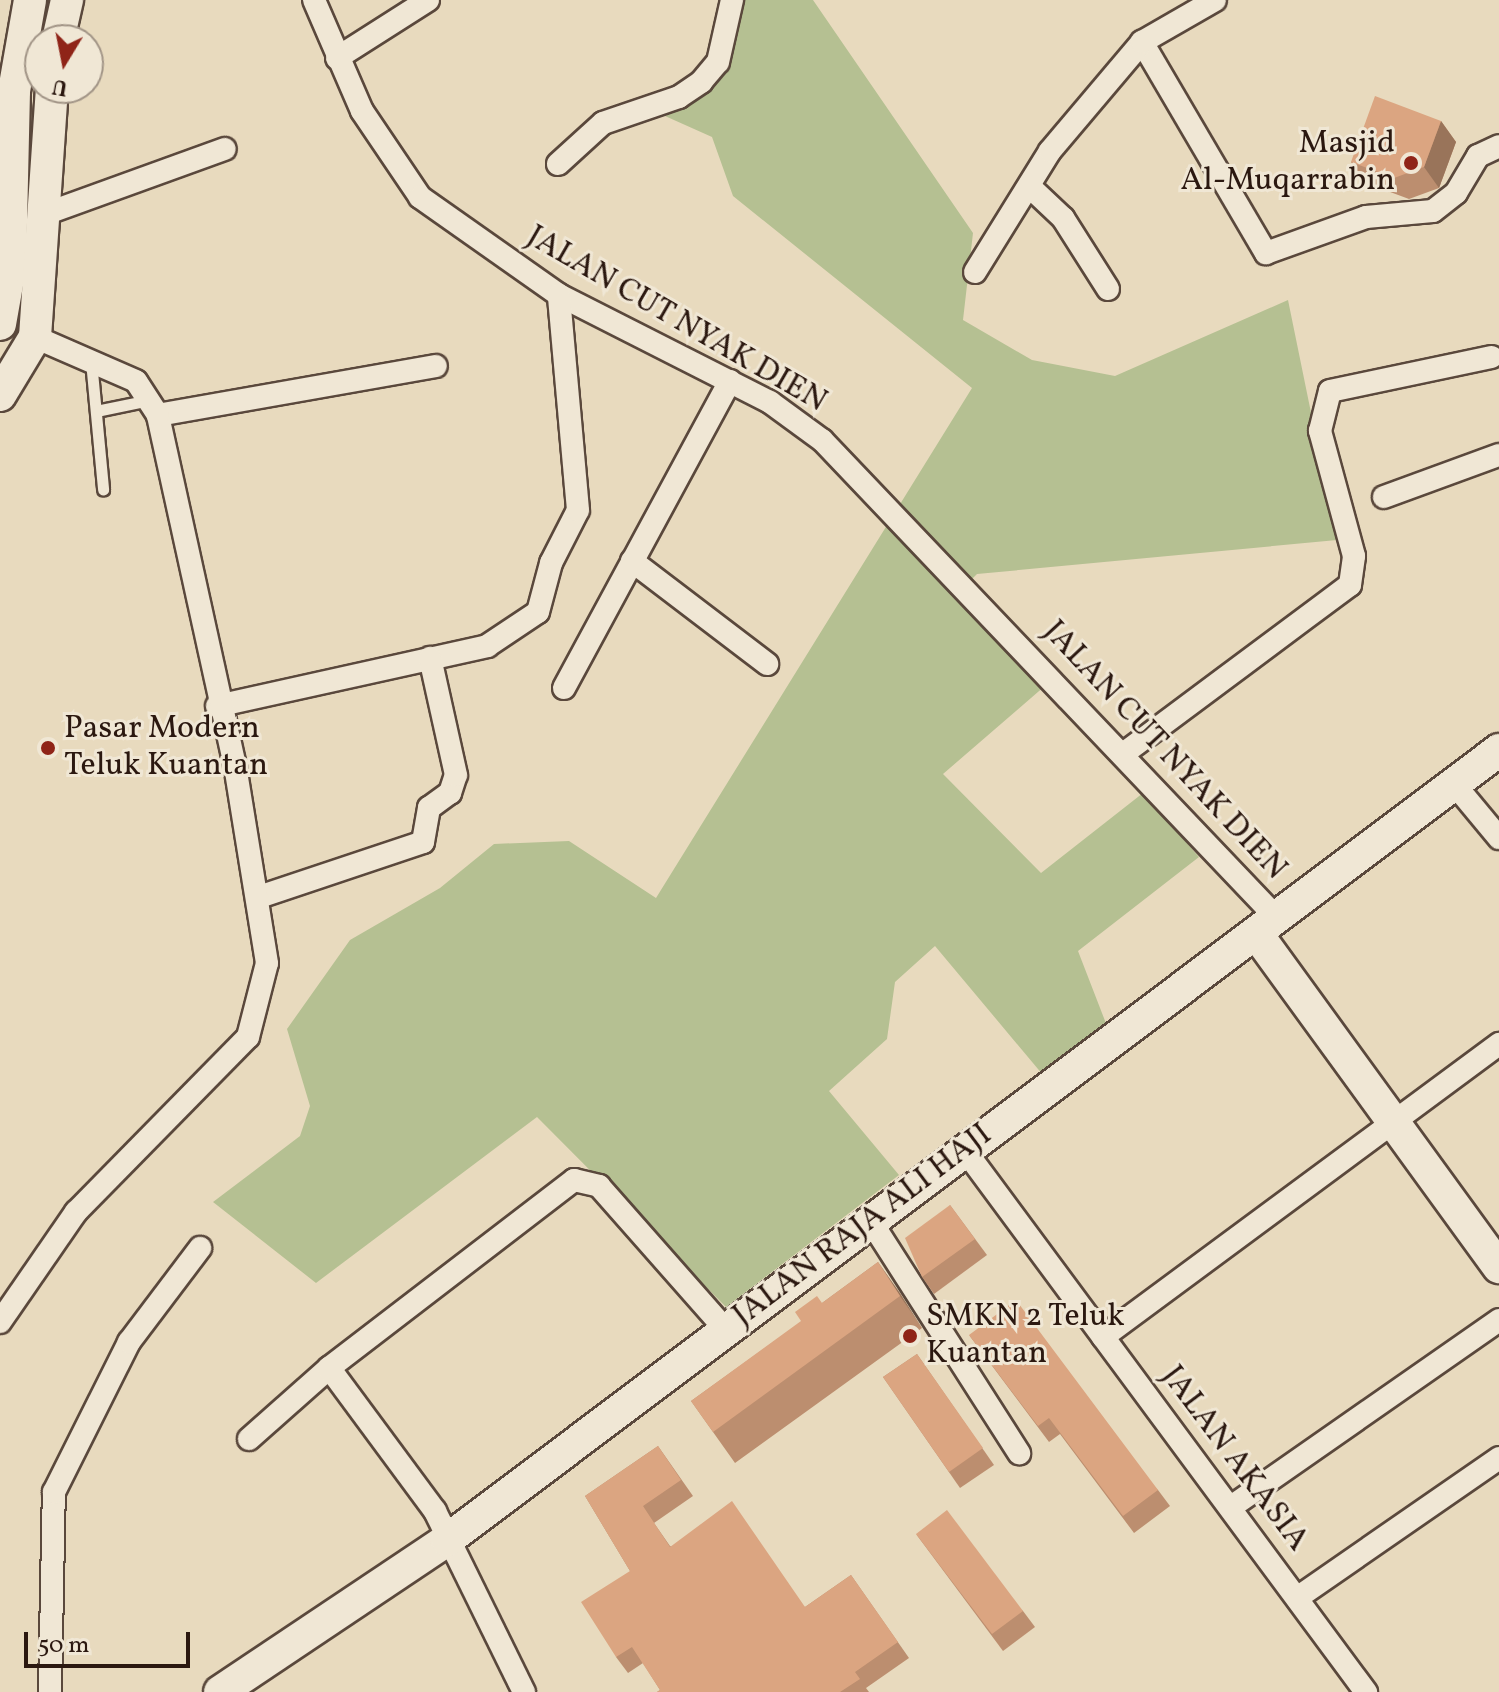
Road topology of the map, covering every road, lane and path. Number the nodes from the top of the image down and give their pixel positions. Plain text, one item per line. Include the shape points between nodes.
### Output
1 (30, 0) edge
2 (67, 0) edge
3 (314, 0) edge
4 (428, 0) edge
5 (732, 0) edge
6 (1215, 0) edge
7 (62, 24) edge
8 (1142, 42) junction
9 (337, 58) junction
10 (51, 104) edge
11 (1499, 146) edge
12 (225, 149) dead end
13 (558, 164) dead end
14 (1029, 186) junction
15 (45, 214) junction
16 (975, 272) dead end
17 (1108, 289) dead end
18 (559, 295) junction
19 (0, 324) edge
20 (35, 337) junction
21 (1491, 357) dead end
22 (91, 360) junction
23 (436, 366) dead end
24 (730, 381) junction
25 (0, 395) edge
26 (154, 408) junction
27 (96, 411) junction
28 (1499, 455) edge
29 (103, 489) dead end
30 (1384, 497) dead end
31 (632, 561) junction
32 (430, 658) junction
33 (767, 664) dead end
34 (564, 688) dead end
35 (217, 706) junction
36 (1499, 750) edge
37 (1123, 754) junction
38 (1455, 785) junction
39 (1499, 838) edge
40 (259, 897) junction
41 (1266, 925) junction
42 (1499, 1044) edge
43 (1396, 1125) junction
44 (964, 1149) junction
45 (870, 1220) junction
46 (200, 1248) dead end
47 (1499, 1267) edge
48 (1499, 1320) edge
49 (0, 1322) edge
50 (726, 1330) junction
51 (1103, 1337) junction
52 (329, 1368) junction
53 (249, 1439) dead end
54 (1019, 1453) dead end
55 (1499, 1458) edge
56 (1231, 1507) junction
57 (447, 1540) junction
58 (1297, 1598) junction
59 (50, 1692) edge
60 (220, 1692) edge
61 (524, 1692) edge
62 (1366, 1692) edge

1 - 19 street via 14,91 10,267
2 - 7 street
3 - 9 street, JALAN CUT NYAK DIEN
4 - 9 street
5 - 13 street via 718,62 691,91 603,123
6 - 8 street
8 - 11 street via 1266,253 1366,217 1433,211 1456,193 1478,156
8 - 14 street
9 - 18 street, JALAN CUT NYAK DIEN via 389,158 420,197
10 - 15 street
12 - 15 street
14 - 16 street
14 - 17 street via 1063,218
15 - 20 street
18 - 24 street, JALAN CUT NYAK DIEN
18 - 32 street via 576,518 527,623 507,639
20 - 22 street
20 - 25 street
21 - 37 street via 1330,391 1320,431 1354,556 1350,585
22 - 26 street via 136,381
22 - 27 lane
23 - 26 street
24 - 31 street
24 - 37 street, JALAN CUT NYAK DIEN via 791,418 857,473
26 - 27 lane
26 - 35 street
27 - 29 lane
28 - 30 street
31 - 33 street
31 - 34 street
32 - 35 street
32 - 40 street via 456,775 450,793 429,808 423,842
35 - 40 street
36 - 38 street, JALAN RAJA ALI HAJI
37 - 41 street, JALAN CUT NYAK DIEN
38 - 39 street
38 - 41 street, JALAN RAJA ALI HAJI
40 - 49 street via 267,963 248,1037 76,1212
41 - 43 street
41 - 44 street, JALAN RAJA ALI HAJI
42 - 43 street
43 - 47 street
43 - 51 street
44 - 45 street, JALAN RAJA ALI HAJI
44 - 51 street, JALAN AKASIA
45 - 50 street, JALAN RAJA ALI HAJI
45 - 54 street
46 - 59 street via 129,1342 54,1492
48 - 56 street
50 - 52 street via 599,1186 574,1180
50 - 57 street, JALAN RAJA ALI HAJI
51 - 56 street, JALAN AKASIA
52 - 53 street
52 - 57 street via 435,1511
55 - 58 street
56 - 58 street, JALAN AKASIA
57 - 60 street, JALAN RAJA ALI HAJI
57 - 61 street
58 - 62 street, JALAN AKASIA

